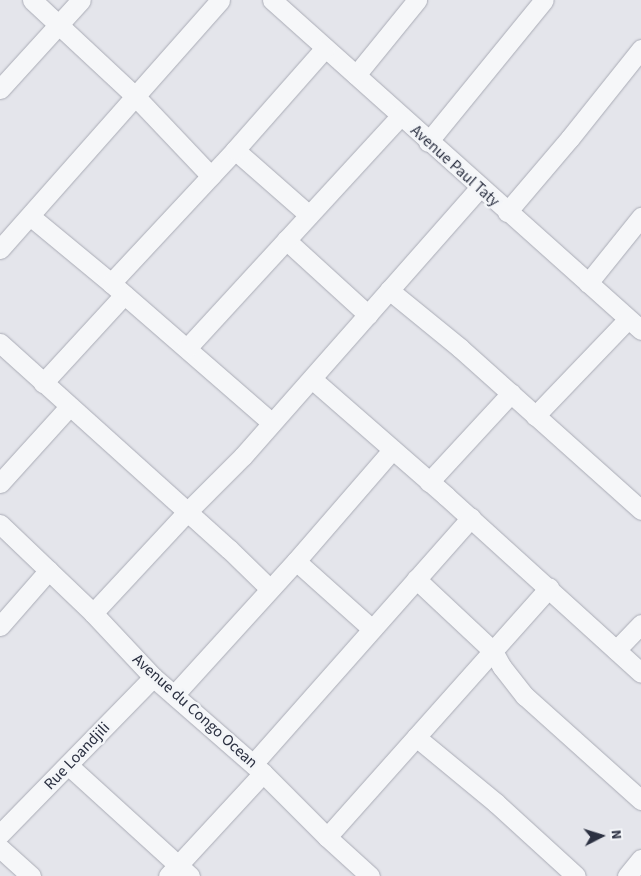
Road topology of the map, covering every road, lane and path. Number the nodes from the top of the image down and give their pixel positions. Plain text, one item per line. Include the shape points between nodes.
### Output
1 (32, 0) edge
2 (81, 0) edge
3 (220, 0) edge
4 (417, 0) edge
5 (274, 1) edge
6 (543, 1) edge
7 (60, 24) junction
8 (325, 48) junction
9 (641, 49) edge
10 (356, 75) junction
11 (0, 89) edge
12 (135, 96) junction
13 (400, 116) junction
14 (428, 142) junction
15 (235, 150) junction
16 (211, 176) junction
17 (480, 188) junction
18 (507, 212) junction
19 (309, 215) junction
20 (30, 216) junction
21 (641, 217) edge
22 (286, 240) junction
23 (0, 249) edge
24 (588, 283) junction
25 (118, 289) junction
26 (390, 290) junction
27 (368, 315) junction
28 (634, 325) edge
29 (0, 343) edge
30 (187, 348) junction
31 (312, 379) junction
32 (44, 383) junction
33 (511, 394) junction
34 (69, 407) junction
35 (535, 416) junction
36 (272, 423) junction
37 (392, 450) junction
38 (429, 482) junction
39 (0, 483) edge
40 (641, 510) edge
41 (187, 512) junction
42 (471, 518) junction
43 (0, 524) edge
44 (296, 561) junction
45 (48, 570) junction
46 (416, 579) junction
47 (549, 588) junction
48 (270, 589) junction
49 (93, 613) junction
50 (641, 624) edge
51 (0, 626) edge
52 (372, 629) junction
53 (616, 650) junction
54 (493, 651) junction
55 (641, 673) edge
56 (153, 677) junction
57 (174, 695) junction
58 (416, 737) junction
59 (68, 765) junction
60 (258, 769) junction
61 (641, 800) edge
62 (0, 834) edge
63 (327, 837) junction
64 (3, 856) edge
65 (641, 859) edge
66 (178, 872) edge
67 (31, 876) edge
68 (370, 876) edge
69 (576, 876) edge
70 (627, 876) edge

1 - 7 street
2 - 7 street
3 - 12 street
4 - 10 street
5 - 8 street, Avenue Paul Taty
6 - 14 street
7 - 11 street
7 - 12 street
8 - 10 street, Avenue Paul Taty
8 - 15 street
9 - 18 street
10 - 13 street, Avenue Paul Taty
12 - 16 street
12 - 20 street
13 - 14 street, Avenue Paul Taty
13 - 19 street
14 - 17 street, Avenue Paul Taty
15 - 16 street
15 - 19 street
16 - 25 street
17 - 18 street, Avenue Paul Taty
17 - 26 street
18 - 24 street, Avenue Paul Taty
19 - 22 street
20 - 23 street
20 - 25 street
21 - 24 street
22 - 27 street
22 - 30 street
24 - 28 street, Avenue Paul Taty
25 - 30 street
25 - 32 street
26 - 27 street
26 - 33 street
27 - 31 street
28 - 35 street
29 - 32 street
30 - 36 street
31 - 36 street
31 - 37 street
32 - 34 street
33 - 35 street
33 - 38 street
34 - 39 street
34 - 41 street
35 - 40 street
36 - 41 street
37 - 38 street
37 - 44 street
38 - 42 street
41 - 48 street
41 - 49 street
42 - 46 street
42 - 47 street
43 - 45 street, Avenue du Congo Ocean
44 - 48 street
44 - 52 street
45 - 49 street, Avenue du Congo Ocean
45 - 51 street
46 - 52 street
46 - 54 street
47 - 53 street
47 - 54 street
48 - 57 street
49 - 56 street, Avenue du Congo Ocean
50 - 53 street
52 - 60 street
53 - 55 street
54 - 58 street
54 - 61 street via 525,696
56 - 57 street, Avenue du Congo Ocean
56 - 59 street, Rue Loandjili
57 - 60 street, Avenue du Congo Ocean
58 - 63 street
58 - 69 street via 496,803
59 - 62 street, Rue Loandjili
59 - 66 street
60 - 63 street, Avenue du Congo Ocean
60 - 66 street
63 - 68 street, Avenue du Congo Ocean
64 - 67 street
65 - 70 street

